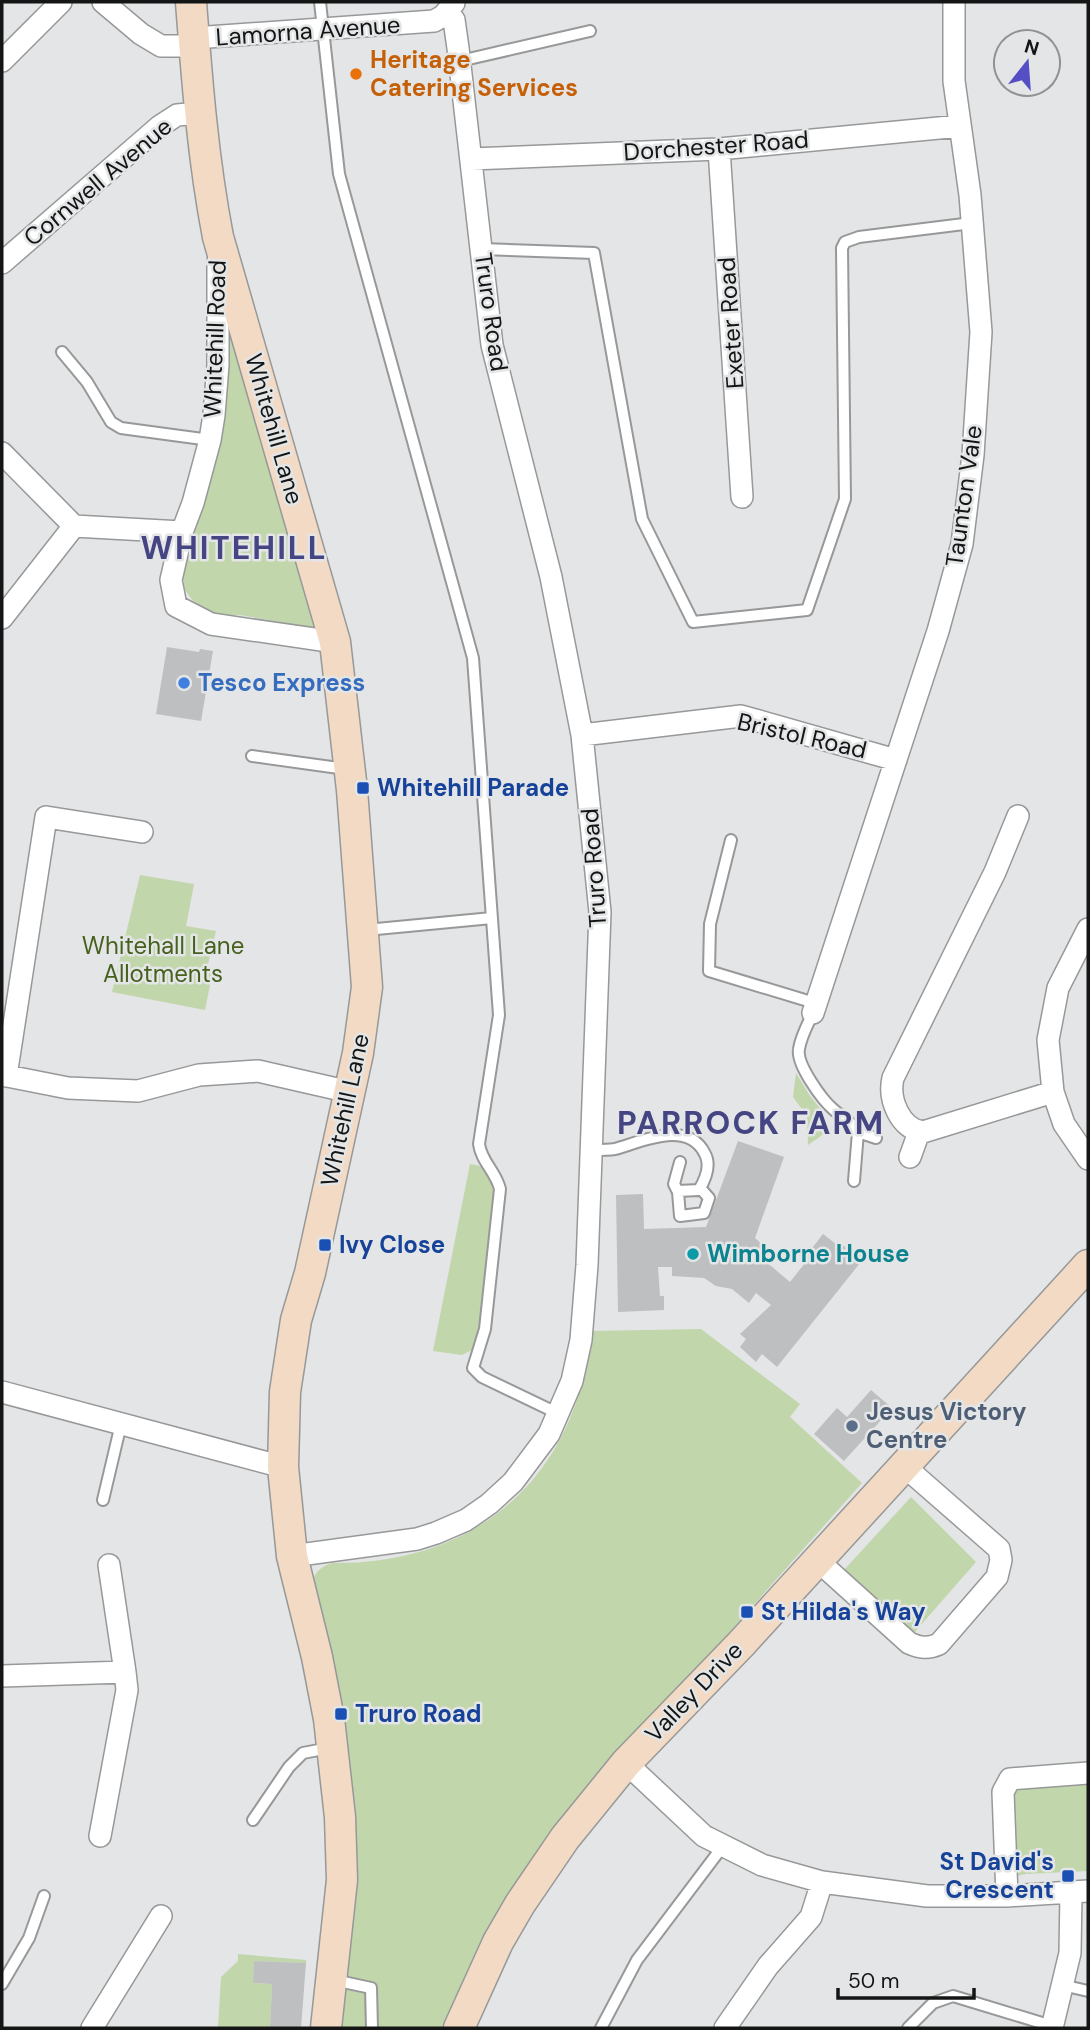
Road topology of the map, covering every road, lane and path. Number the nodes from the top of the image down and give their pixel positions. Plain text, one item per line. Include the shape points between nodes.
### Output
1 (61, 2) edge
2 (103, 2) edge
3 (191, 2) edge
4 (320, 2) edge
5 (954, 2) edge
6 (451, 7) edge
7 (322, 30) junction
8 (590, 31) dead end
9 (194, 42) junction
10 (2, 61) edge
11 (460, 61) junction
12 (200, 113) junction
13 (960, 127) junction
14 (719, 149) junction
15 (471, 159) junction
16 (972, 223) junction
17 (218, 237) junction
18 (482, 249) junction
19 (2, 263) edge
20 (62, 352) dead end
21 (210, 440) junction
22 (2, 453) edge
23 (742, 498) dead end
24 (74, 526) junction
25 (181, 532) junction
26 (2, 618) edge
27 (335, 642) junction
28 (582, 734) junction
29 (252, 756) dead end
30 (896, 760) junction
31 (349, 769) junction
32 (1018, 816) dead end
33 (142, 832) dead end
34 (731, 839) dead end
35 (492, 918) junction
36 (1088, 929) edge
37 (363, 930) junction
38 (815, 1008) junction
39 (4, 1075) edge
40 (350, 1092) junction
41 (1053, 1092) junction
42 (911, 1126) junction
43 (858, 1132) junction
44 (876, 1138) dead end
45 (593, 1150) junction
46 (910, 1157) dead end
47 (1088, 1158) edge
48 (680, 1161) dead end
49 (854, 1181) dead end
50 (701, 1189) junction
51 (678, 1191) junction
52 (1088, 1265) edge
53 (2, 1392) edge
54 (559, 1414) junction
55 (121, 1424) junction
56 (904, 1466) junction
57 (282, 1467) junction
58 (103, 1500) dead end
59 (292, 1556) junction
60 (817, 1560) junction
61 (109, 1565) dead end
62 (125, 1672) junction
63 (2, 1676) edge
64 (332, 1748) junction
65 (626, 1763) junction
66 (1088, 1773) edge
67 (253, 1820) dead end
68 (100, 1836) dead end
69 (723, 1846) junction
70 (822, 1882) junction
71 (1079, 1892) edge
72 (44, 1896) dead end
73 (1007, 1896) junction
74 (161, 1916) dead end
75 (331, 1979) junction
76 (2, 1983) edge
77 (1062, 1985) junction
78 (1088, 1991) edge
79 (1052, 2027) edge
80 (92, 2028) edge
81 (326, 2028) edge
82 (372, 2028) edge
83 (459, 2028) edge
84 (601, 2028) edge
85 (725, 2028) edge
86 (908, 2028) edge

1 - 10 street
2 - 9 street, Lamorna Avenue via 162,46
3 - 9 street
4 - 7 lane
5 - 13 street, Taunton Vale via 954,81
6 - 7 street, Lamorna Avenue via 434,21
6 - 11 street, Truro Road
7 - 9 street, Lamorna Avenue
7 - 35 lane via 339,174 474,658
8 - 11 lane
9 - 12 street
11 - 15 street, Truro Road
12 - 17 street, Whitehill Lane
12 - 19 street, Cornwell Avenue via 177,115 160,126
13 - 14 street, Dorchester Road
13 - 16 street, Taunton Vale
14 - 15 street, Dorchester Road
14 - 23 street, Exeter Road
15 - 18 street, Truro Road
16 - 18 lane via 845,242 845,499 807,610 693,622 642,519 594,253
16 - 30 street, Taunton Vale via 981,332 962,544
17 - 21 street, Whitehill Road via 218,365
17 - 27 street, Whitehill Lane
18 - 28 street, Truro Road via 492,345 551,577
20 - 21 lane via 88,383 111,422 121,429
21 - 25 street, Whitehill Road
22 - 24 street
24 - 25 street
24 - 26 street
25 - 27 street, Whitehill Road via 171,580 176,606 211,624
27 - 31 street, Whitehill Lane
28 - 30 street, Bristol Road via 741,716
28 - 45 street, Truro Road via 600,912
29 - 31 lane
30 - 38 street, Taunton Vale
31 - 37 street, Whitehill Lane
32 - 42 street via 892,1080 895,1103
33 - 39 street via 47,817
34 - 38 lane via 710,924 709,971
35 - 37 lane
35 - 54 lane via 499,1015 478,1144 498,1182 499,1199 485,1329 473,1368 482,1377
36 - 41 street via 1058,988 1048,1041
37 - 40 street, Whitehill Lane via 368,987
38 - 43 lane via 799,1057 830,1106
39 - 40 street via 68,1088 138,1091 199,1075 258,1070
40 - 57 street, Whitehill Lane via 296,1320 285,1392
41 - 42 street via 928,1131
41 - 47 street via 1064,1124
42 - 46 street
43 - 44 lane
43 - 49 lane
45 - 50 lane via 611,1150 662,1135 688,1139 700,1145 708,1161
45 - 54 street, Truro Road via 581,1340
48 - 51 lane via 674,1180
50 - 51 lane
50 - 51 lane via 709,1198 701,1215 680,1215
52 - 56 street, Valley Drive
53 - 55 street
54 - 59 street, Truro Road via 516,1479 466,1520 418,1539
55 - 57 street
55 - 58 lane
56 - 60 street, Valley Drive
56 - 60 street via 999,1549 1002,1560 997,1577 939,1644 930,1648 909,1643
57 - 59 street, Whitehill Lane
59 - 64 street, Whitehill Lane via 317,1657
60 - 65 street, Valley Drive
61 - 62 street
62 - 63 street
62 - 68 street via 127,1690
64 - 67 lane via 303,1754
64 - 75 street, Whitehill Lane via 342,1880
65 - 69 street via 704,1836
65 - 83 street, Valley Drive via 565,1838 520,1905
66 - 73 street via 1010,1779 1003,1792
69 - 70 street via 762,1865
69 - 84 lane via 638,1960
70 - 73 street via 927,1896
70 - 85 street via 811,1917 768,1965
71 - 73 street
71 - 77 street
72 - 76 lane via 29,1937
74 - 80 street
75 - 81 street, Whitehill Lane
75 - 82 lane via 371,1987
77 - 78 lane
77 - 79 street
79 - 86 lane via 953,1996 933,2003

